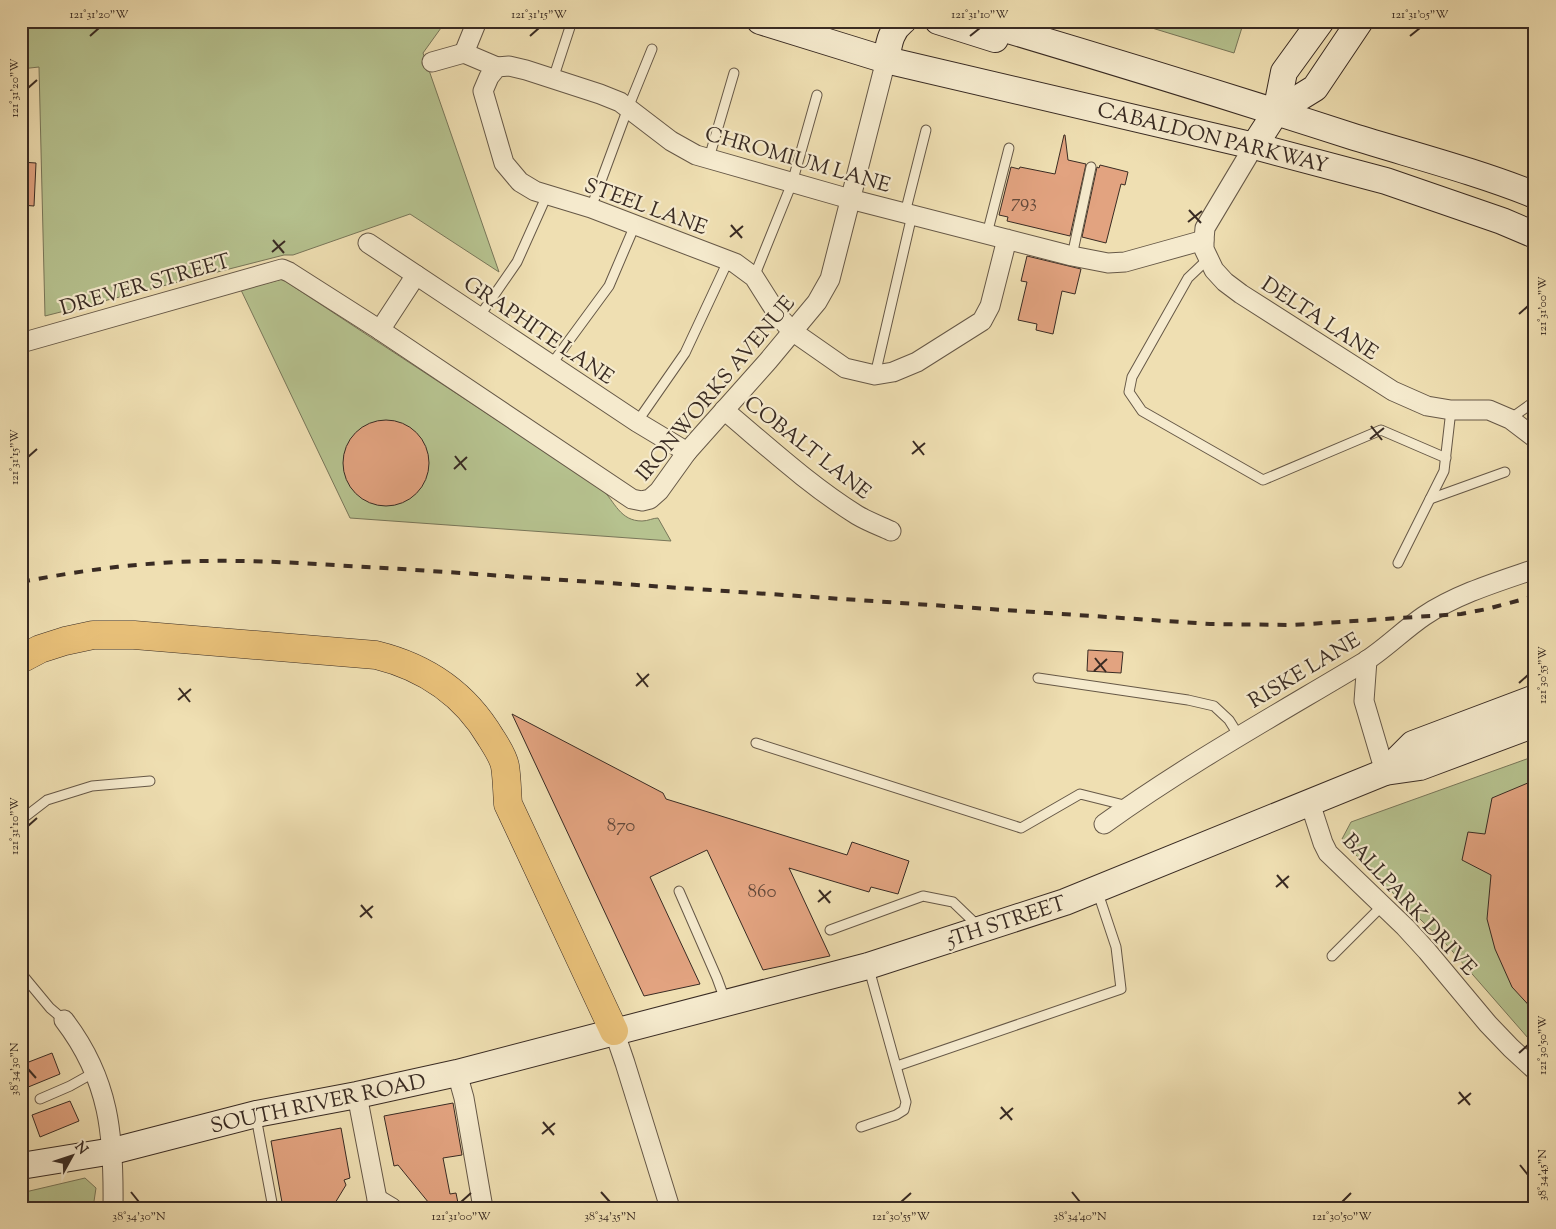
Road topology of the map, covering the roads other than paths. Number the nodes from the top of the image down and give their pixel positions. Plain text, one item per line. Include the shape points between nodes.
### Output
1 (477, 21) edge
2 (572, 21) edge
3 (760, 21) edge
4 (903, 21) edge
5 (938, 21) edge
6 (978, 21) edge
7 (1321, 21) edge
8 (1360, 21) edge
9 (1032, 37) junction
10 (652, 49) dead end
11 (464, 53) junction
12 (886, 60) junction
13 (432, 62) dead end
14 (497, 67) junction
15 (734, 74) dead end
16 (553, 79) junction
17 (817, 96) dead end
18 (628, 108) junction
19 (1276, 112) junction
20 (926, 130) dead end
21 (1254, 146) junction
22 (1009, 148) dead end
23 (709, 158) junction
24 (1091, 167) dead end
25 (792, 183) junction
26 (547, 195) junction
27 (1535, 195) edge
28 (850, 199) junction
29 (591, 208) junction
30 (909, 214) junction
31 (635, 225) junction
32 (987, 234) junction
33 (1535, 235) edge
34 (1007, 239) junction
35 (1204, 240) junction
36 (368, 243) dead end
37 (1072, 256) junction
38 (1208, 259) junction
39 (728, 261) junction
40 (282, 269) joint
41 (416, 275) junction
42 (754, 277) junction
43 (479, 317) junction
44 (380, 330) junction
45 (792, 331) junction
46 (21, 343) edge
47 (551, 365) junction
48 (875, 375) junction
49 (1535, 401) edge
50 (724, 410) junction
51 (1451, 410) junction
52 (1510, 419) junction
53 (637, 422) junction
54 (1535, 438) edge
55 (687, 452) junction
56 (1446, 458) junction
57 (1505, 472) dead end
58 (1430, 498) junction
59 (891, 531) dead end
60 (1398, 563) dead end
61 (1535, 569) edge
62 (21, 659) edge
63 (1368, 660) junction
64 (1038, 678) dead end
65 (1535, 698) edge
66 (1535, 724) edge
67 (1239, 736) junction
68 (756, 743) dead end
69 (1385, 772) junction
70 (150, 781) dead end
71 (1310, 803) junction
72 (1128, 806) junction
73 (21, 820) edge
74 (1104, 824) dead end
75 (1096, 888) junction
76 (679, 891) dead end
77 (1383, 905) junction
78 (982, 929) junction
79 (830, 930) dead end
80 (1332, 956) dead end
81 (868, 966) junction
82 (21, 973) edge
83 (726, 1003) junction
84 (64, 1020) joint
85 (614, 1031) junction
86 (897, 1066) junction
87 (1535, 1070) edge
88 (95, 1072) junction
89 (457, 1072) junction
90 (357, 1095) junction
91 (40, 1099) dead end
92 (256, 1114) junction
93 (861, 1127) dead end
94 (113, 1151) junction
95 (21, 1166) edge
96 (379, 1205) edge
97 (113, 1208) edge
98 (273, 1208) edge
99 (483, 1208) edge
100 (670, 1208) edge

1 - 11 street
2 - 16 lane
3 - 12 main road, CABALDON PARKWAY
4 - 12 main road via 890,36
5 - 9 main road via 998,40
6 - 9 main road, CABALDON PARKWAY
7 - 19 main road via 1284,72
8 - 19 main road via 1315,88
9 - 19 main road, CABALDON PARKWAY
10 - 18 lane
11 - 13 street
11 - 14 street, CHROMIUM LANE
12 - 21 main road, CABALDON PARKWAY
12 - 28 street, IRONWORKS AVENUE
14 - 16 street, CHROMIUM LANE via 509,66
14 - 26 street, STEEL LANE via 484,91 504,163 520,182
15 - 23 lane
16 - 18 street, CHROMIUM LANE via 600,94
17 - 25 lane
18 - 23 street, CHROMIUM LANE via 671,141 696,155
18 - 29 lane
19 - 21 main road
19 - 27 main road, CABALDON PARKWAY via 1467,170
20 - 30 lane
21 - 33 main road, CABALDON PARKWAY via 1386,181 1502,220
21 - 35 street via 1205,228
22 - 32 lane
23 - 25 street, CHROMIUM LANE
24 - 37 lane
25 - 28 street, CHROMIUM LANE
25 - 42 lane
26 - 29 street, STEEL LANE
26 - 43 lane via 517,262
28 - 30 street, CHROMIUM LANE
28 - 45 street, IRONWORKS AVENUE via 830,279 817,302
29 - 31 street, STEEL LANE
30 - 32 street, CHROMIUM LANE
30 - 48 lane
31 - 39 street, STEEL LANE
31 - 47 lane via 609,286
32 - 34 street, CHROMIUM LANE
34 - 37 street, CHROMIUM LANE
34 - 48 street, STEEL LANE via 990,306 982,321 917,362
35 - 37 street, CHROMIUM LANE via 1125,262 1108,263
35 - 38 street, DELTA LANE
36 - 41 street, GRAPHITE LANE
38 - 51 street, DELTA LANE via 1225,282 1241,294 1394,392 1427,406
38 - 56 lane via 1188,278 1132,377 1129,392 1142,411 1263,480 1381,430
39 - 42 street, STEEL LANE
39 - 53 lane via 685,353
40 - 44 street, IRONWORKS AVENUE
40 - 46 street, DREVER STREET
41 - 43 street, GRAPHITE LANE
41 - 44 street
42 - 45 street, STEEL LANE
43 - 47 street, GRAPHITE LANE
44 - 55 street, IRONWORKS AVENUE via 632,499 642,501 655,495
45 - 48 street, STEEL LANE via 845,368
45 - 50 street, IRONWORKS AVENUE
47 - 53 street, GRAPHITE LANE
49 - 52 lane
50 - 55 street, IRONWORKS AVENUE
50 - 59 street, COBALT LANE via 832,498 858,516
51 - 52 street, DELTA LANE via 1489,410
51 - 56 lane
52 - 54 street, DELTA LANE
53 - 55 street, GRAPHITE LANE
56 - 58 lane via 1444,471
57 - 58 lane
58 - 60 lane
61 - 63 street, RISKE LANE via 1443,605
62 - 85 highway via 40,649 93,635 134,635 376,655 396,660 436,679 471,709 496,746 505,766 508,804
63 - 67 street, RISKE LANE
63 - 69 street via 1364,701
64 - 67 lane via 1214,706 1229,720
65 - 69 main road, 5TH STREET via 1413,744
66 - 69 main road, 5TH STREET via 1420,767
67 - 72 street, RISKE LANE
68 - 72 lane via 1021,828 1080,794
69 - 71 main road, 5TH STREET
70 - 73 lane via 92,786 47,800
71 - 75 main road, 5TH STREET
71 - 77 street, BALLPARK DRIVE via 1328,853
72 - 74 street, RISKE LANE
75 - 78 main road, 5TH STREET via 1066,902
75 - 86 lane via 1116,947 1121,989
76 - 83 lane
77 - 80 lane
77 - 87 street, BALLPARK DRIVE via 1427,951 1488,1024
78 - 79 lane via 953,902 923,896
78 - 81 main road, 5TH STREET
81 - 83 main road, 5TH STREET
81 - 86 lane
82 - 84 lane
83 - 85 main road, 5TH STREET
84 - 88 street via 80,1040
85 - 89 main road, SOUTH RIVER ROAD
85 - 100 street
86 - 93 lane via 906,1102 904,1110
88 - 91 lane
88 - 94 street via 110,1120
89 - 90 main road, SOUTH RIVER ROAD
89 - 99 street
90 - 92 main road, SOUTH RIVER ROAD
90 - 96 street
92 - 94 main road, SOUTH RIVER ROAD
92 - 98 lane
94 - 95 main road, SOUTH RIVER ROAD
94 - 97 street

